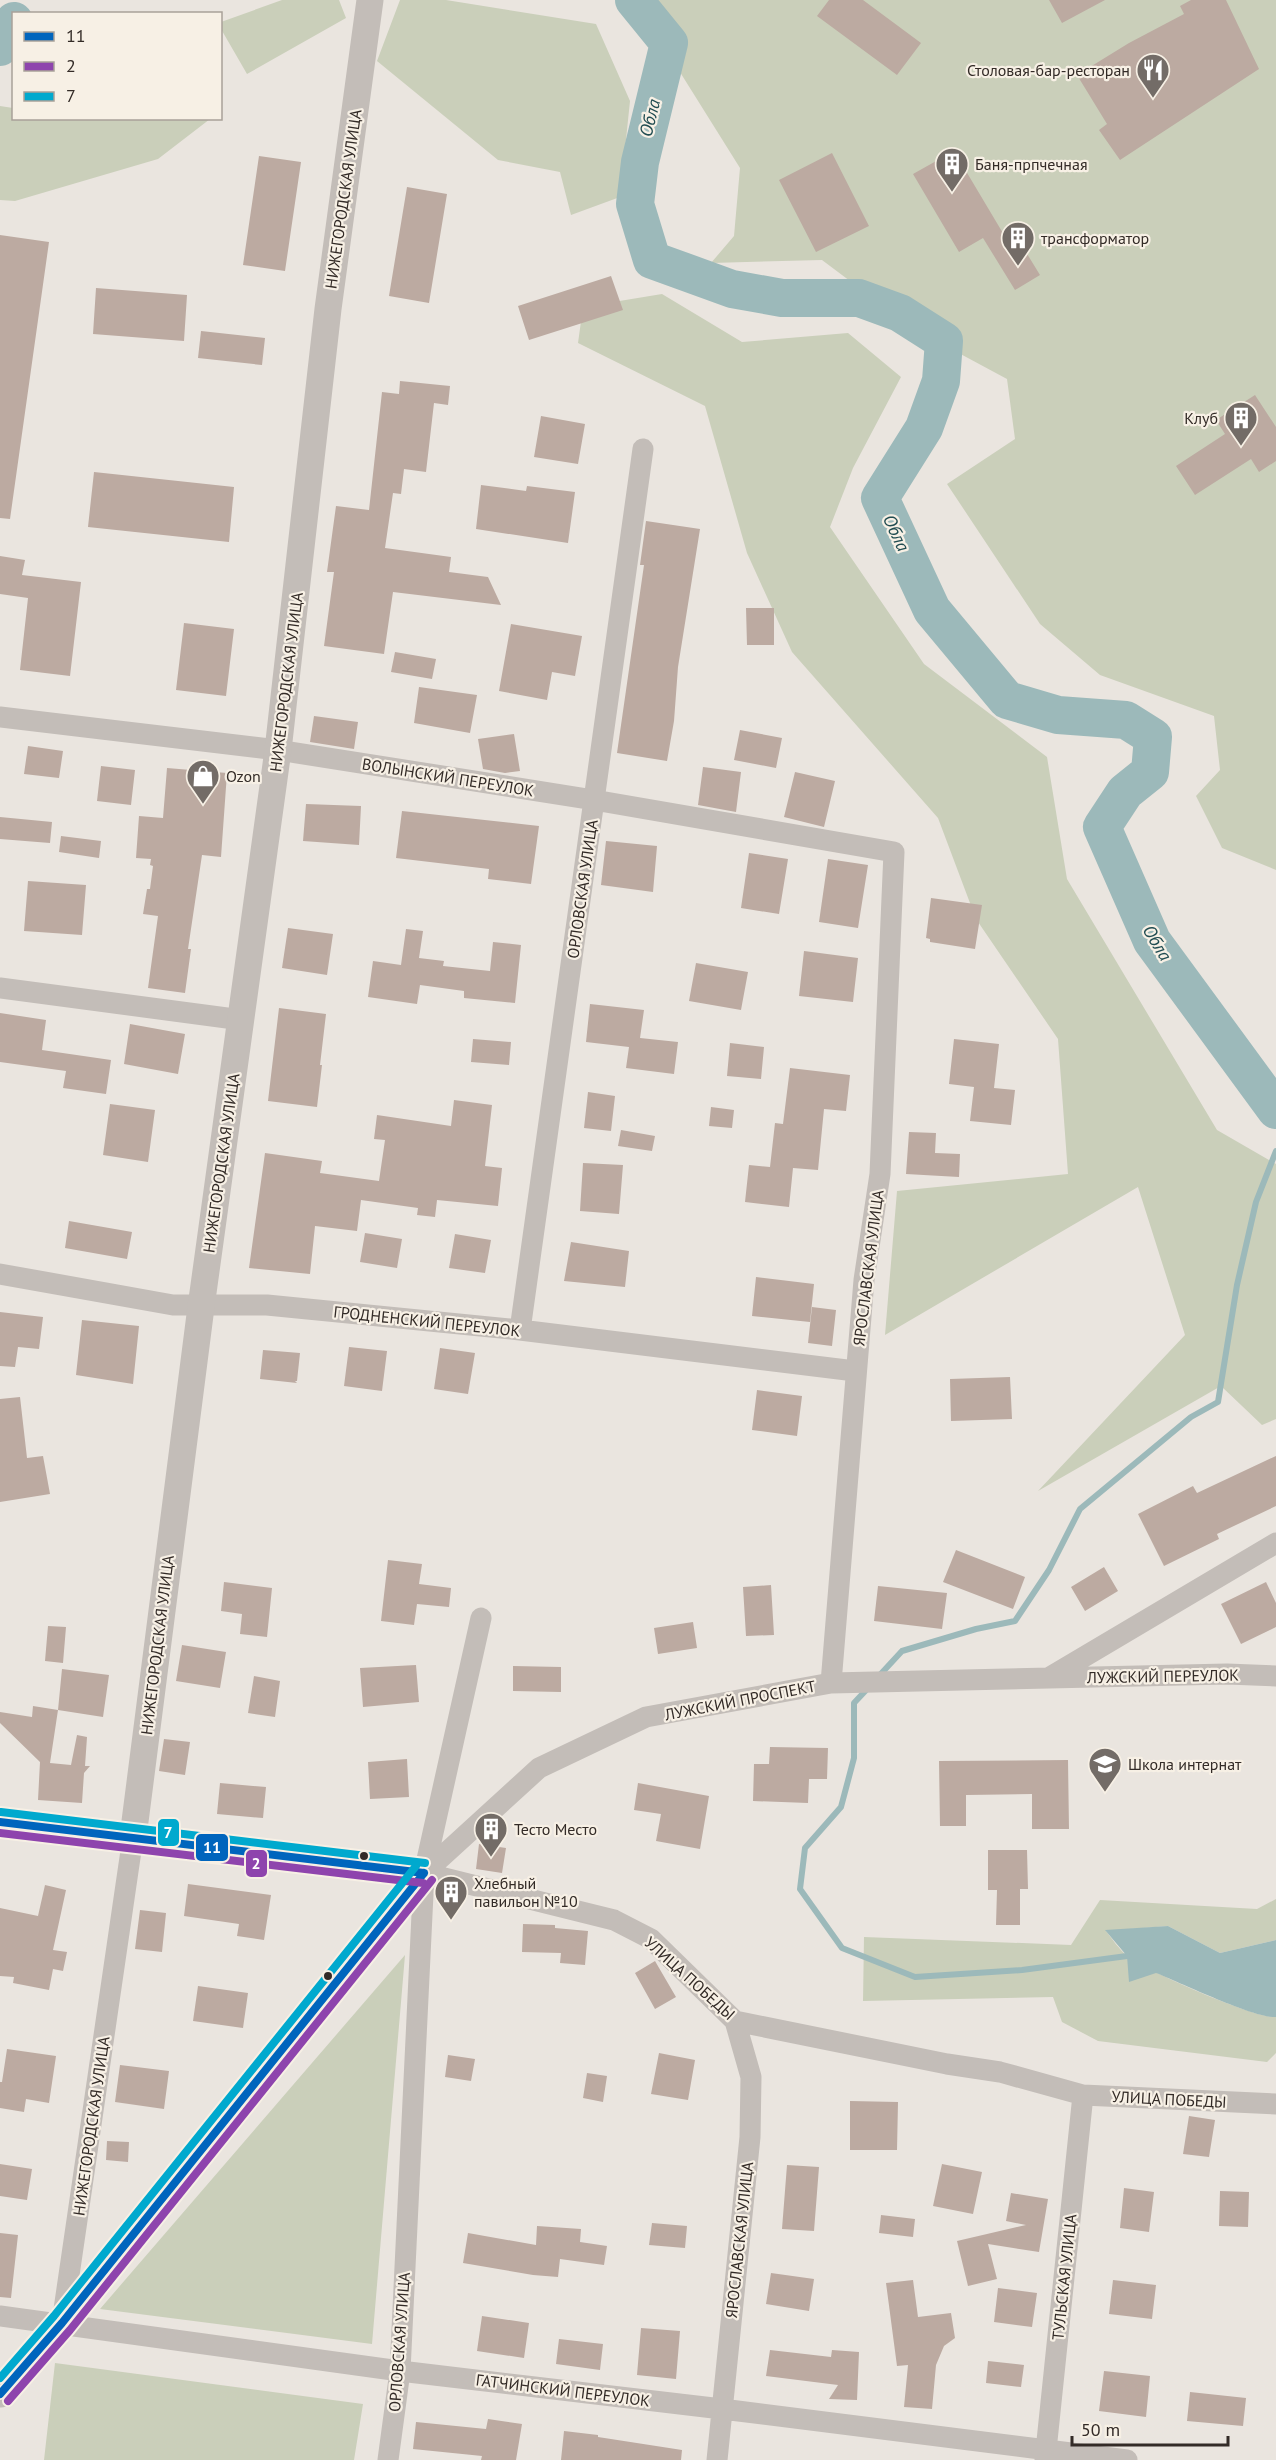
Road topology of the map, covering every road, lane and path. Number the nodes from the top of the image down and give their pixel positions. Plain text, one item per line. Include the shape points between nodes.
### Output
1 (370, 1) edge
2 (643, 449) dead end
3 (0, 717) edge
4 (278, 750) junction
5 (594, 800) junction
6 (894, 852) joint
7 (0, 988) edge
8 (242, 1020) junction
9 (0, 1274) edge
10 (201, 1307) junction
11 (520, 1329) junction
12 (855, 1371) junction
13 (1276, 1543) edge
14 (481, 1618) dead end
15 (1276, 1676) edge
16 (1049, 1677) junction
17 (831, 1683) junction
18 (0, 1822) edge
19 (133, 1837) junction
20 (424, 1873) junction
21 (735, 2021) junction
22 (1083, 2095) junction
23 (1276, 2104) edge
24 (0, 2316) edge
25 (62, 2323) junction
26 (400, 2372) junction
27 (0, 2394) edge
28 (722, 2409) junction
29 (1046, 2455) edge
30 (388, 2460) edge
31 (717, 2460) edge
32 (1127, 2460) edge

1 - 4 street, НИЖЕГОРОДСКАЯ УЛИЦА via 327,321
2 - 5 street, ОРЛОВСКАЯ УЛИЦА
3 - 4 street, ВОЛЫНСКИЙ ПЕРЕУЛОК
4 - 5 street, ВОЛЫНСКИЙ ПЕРЕУЛОК
4 - 8 street, НИЖЕГОРОДСКАЯ УЛИЦА
5 - 6 street, ВОЛЫНСКИЙ ПЕРЕУЛОК
5 - 11 street, ОРЛОВСКАЯ УЛИЦА
6 - 12 street, ЯРОСЛАВСКАЯ УЛИЦА via 880,1174
7 - 8 street
8 - 10 street, НИЖЕГОРОДСКАЯ УЛИЦА
9 - 10 street, ГРОДНЕНСКИЙ ПЕРЕУЛОК
10 - 11 street, ГРОДНЕНСКИЙ ПЕРЕУЛОК via 267,1305
10 - 19 street, НИЖЕГОРОДСКАЯ УЛИЦА
11 - 12 street, ГРОДНЕНСКИЙ ПЕРЕУЛОК
12 - 17 street, ЯРОСЛАВСКАЯ УЛИЦА
13 - 16 street, ЛУЖСКИЙ ПРОСПЕКТ
14 - 20 street, ОРЛОВСКАЯ УЛИЦА
15 - 16 street, ЛУЖСКИЙ ПЕРЕУЛОК
16 - 17 street, ЛУЖСКИЙ ПРОСПЕКТ
17 - 20 street, ЛУЖСКИЙ ПРОСПЕКТ via 646,1717 539,1768
18 - 19 street, УЛИЦА ПОБЕДЫ
19 - 20 street, УЛИЦА ПОБЕДЫ
19 - 25 street, НИЖЕГОРОДСКАЯ УЛИЦА
20 - 21 street, УЛИЦА ПОБЕДЫ via 614,1920 651,1939
20 - 25 street, ЛУЖСКИЙ ПРОСПЕКТ
20 - 26 street, ОРЛОВСКАЯ УЛИЦА
21 - 22 street, УЛИЦА ПОБЕДЫ via 1000,2072
21 - 28 street, ЯРОСЛАВСКАЯ УЛИЦА via 751,2077 750,2137
22 - 23 street, УЛИЦА ПОБЕДЫ
22 - 29 street, ТУЛЬСКАЯ УЛИЦА
24 - 25 street, ГАТЧИНСКИЙ ПЕРЕУЛОК
25 - 26 street, ГАТЧИНСКИЙ ПЕРЕУЛОК
25 - 27 street, ЛУЖСКИЙ ПРОСПЕКТ
26 - 28 street, ГАТЧИНСКИЙ ПЕРЕУЛОК
26 - 30 street, ОРЛОВСКАЯ УЛИЦА
28 - 29 street, ГАТЧИНСКИЙ ПЕРЕУЛОК
28 - 31 street, ЯРОСЛАВСКАЯ УЛИЦА
29 - 32 street, ГАТЧИНСКИЙ ПЕРЕУЛОК

